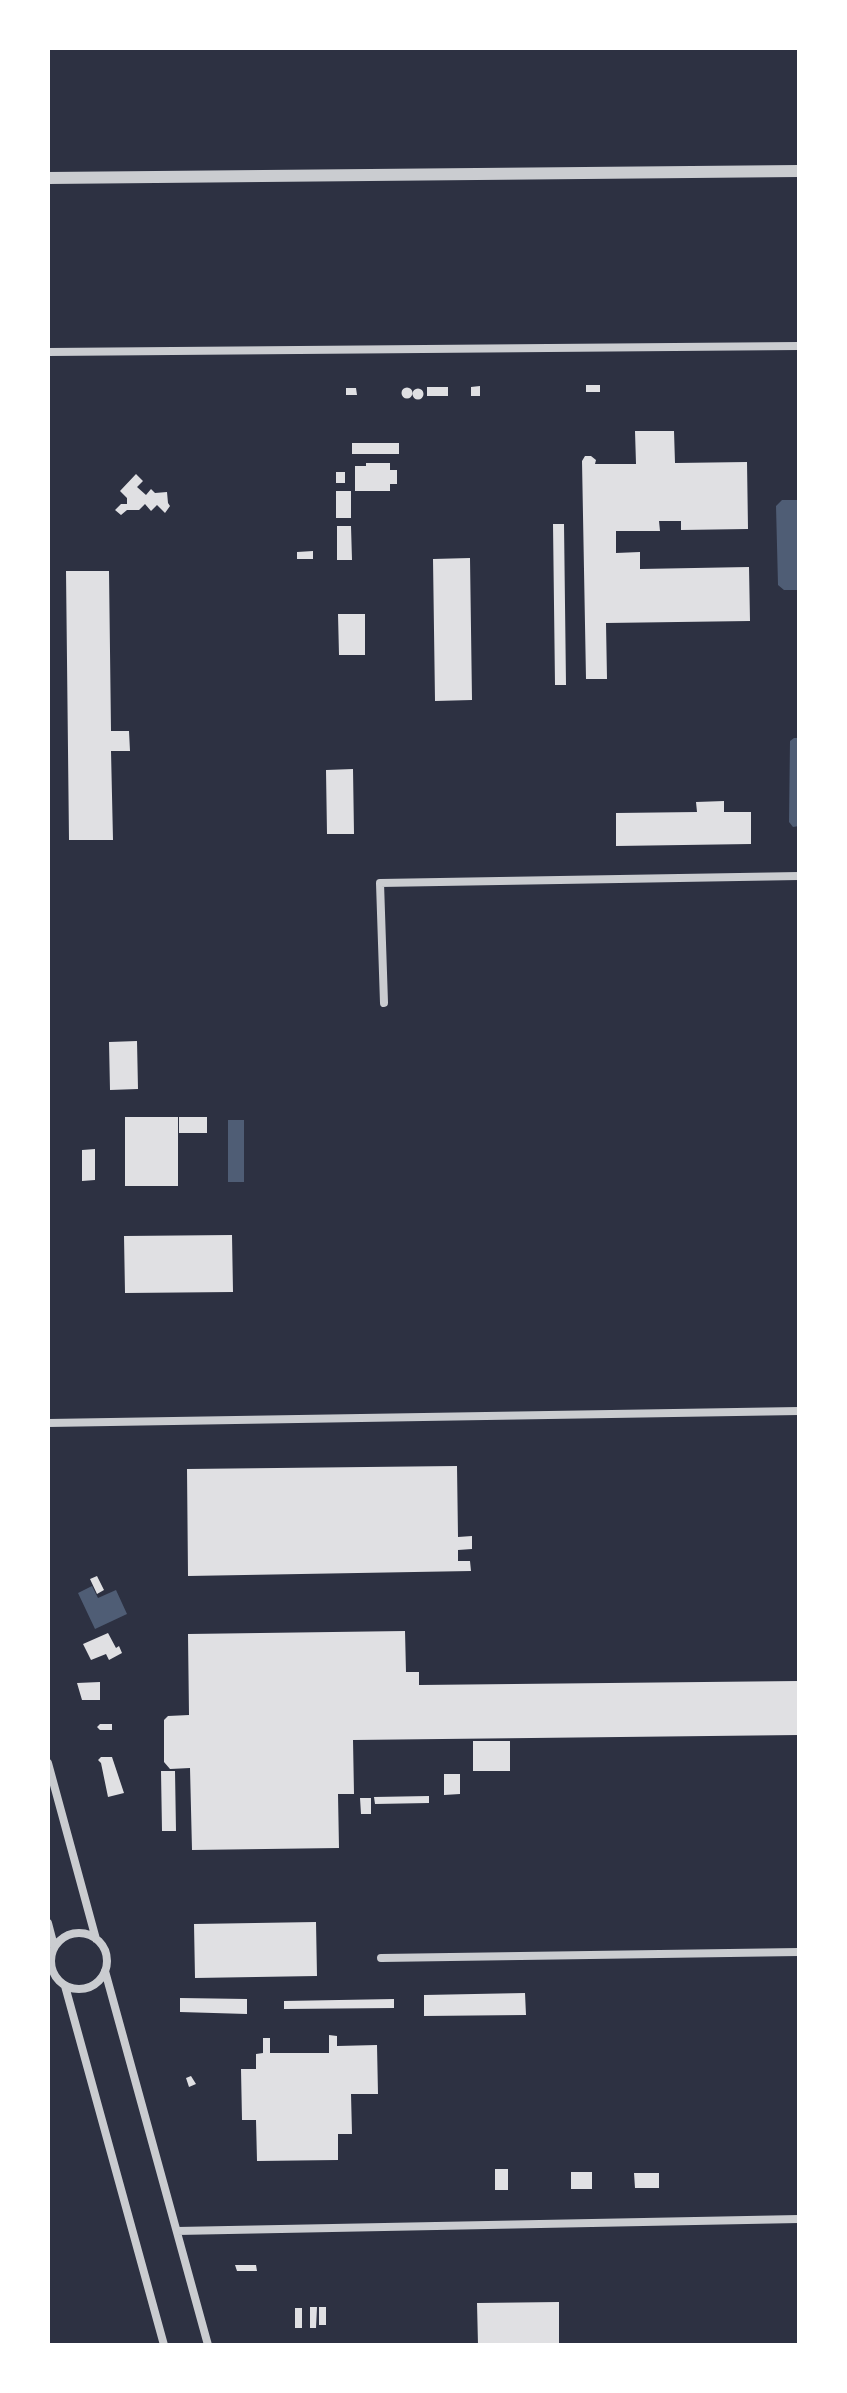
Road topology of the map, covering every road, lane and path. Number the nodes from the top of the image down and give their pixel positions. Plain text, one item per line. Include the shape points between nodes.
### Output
1 (799, 171) edge
2 (48, 178) edge
3 (799, 346) edge
4 (48, 352) edge
5 (799, 876) edge
6 (384, 1003) dead end
7 (799, 1411) edge
8 (48, 1423) edge
9 (48, 1763) edge
10 (48, 1923) edge
11 (96, 1939) junction
12 (54, 1946) junction
13 (799, 1952) edge
14 (381, 1958) dead end
15 (49, 1964) edge
16 (105, 1971) junction
17 (65, 1986) junction
18 (799, 2219) edge
19 (177, 2231) junction
20 (164, 2345) edge
21 (208, 2345) edge

1 - 2 street
3 - 4 street
5 - 6 street via 380,883
7 - 8 street
9 - 11 street
10 - 12 street
11 - 12 street via 74,1933
11 - 16 street via 105,1950
12 - 15 street
13 - 14 street
15 - 17 street
16 - 17 street via 89,1987
16 - 19 street
17 - 20 street
18 - 19 street
19 - 21 street

